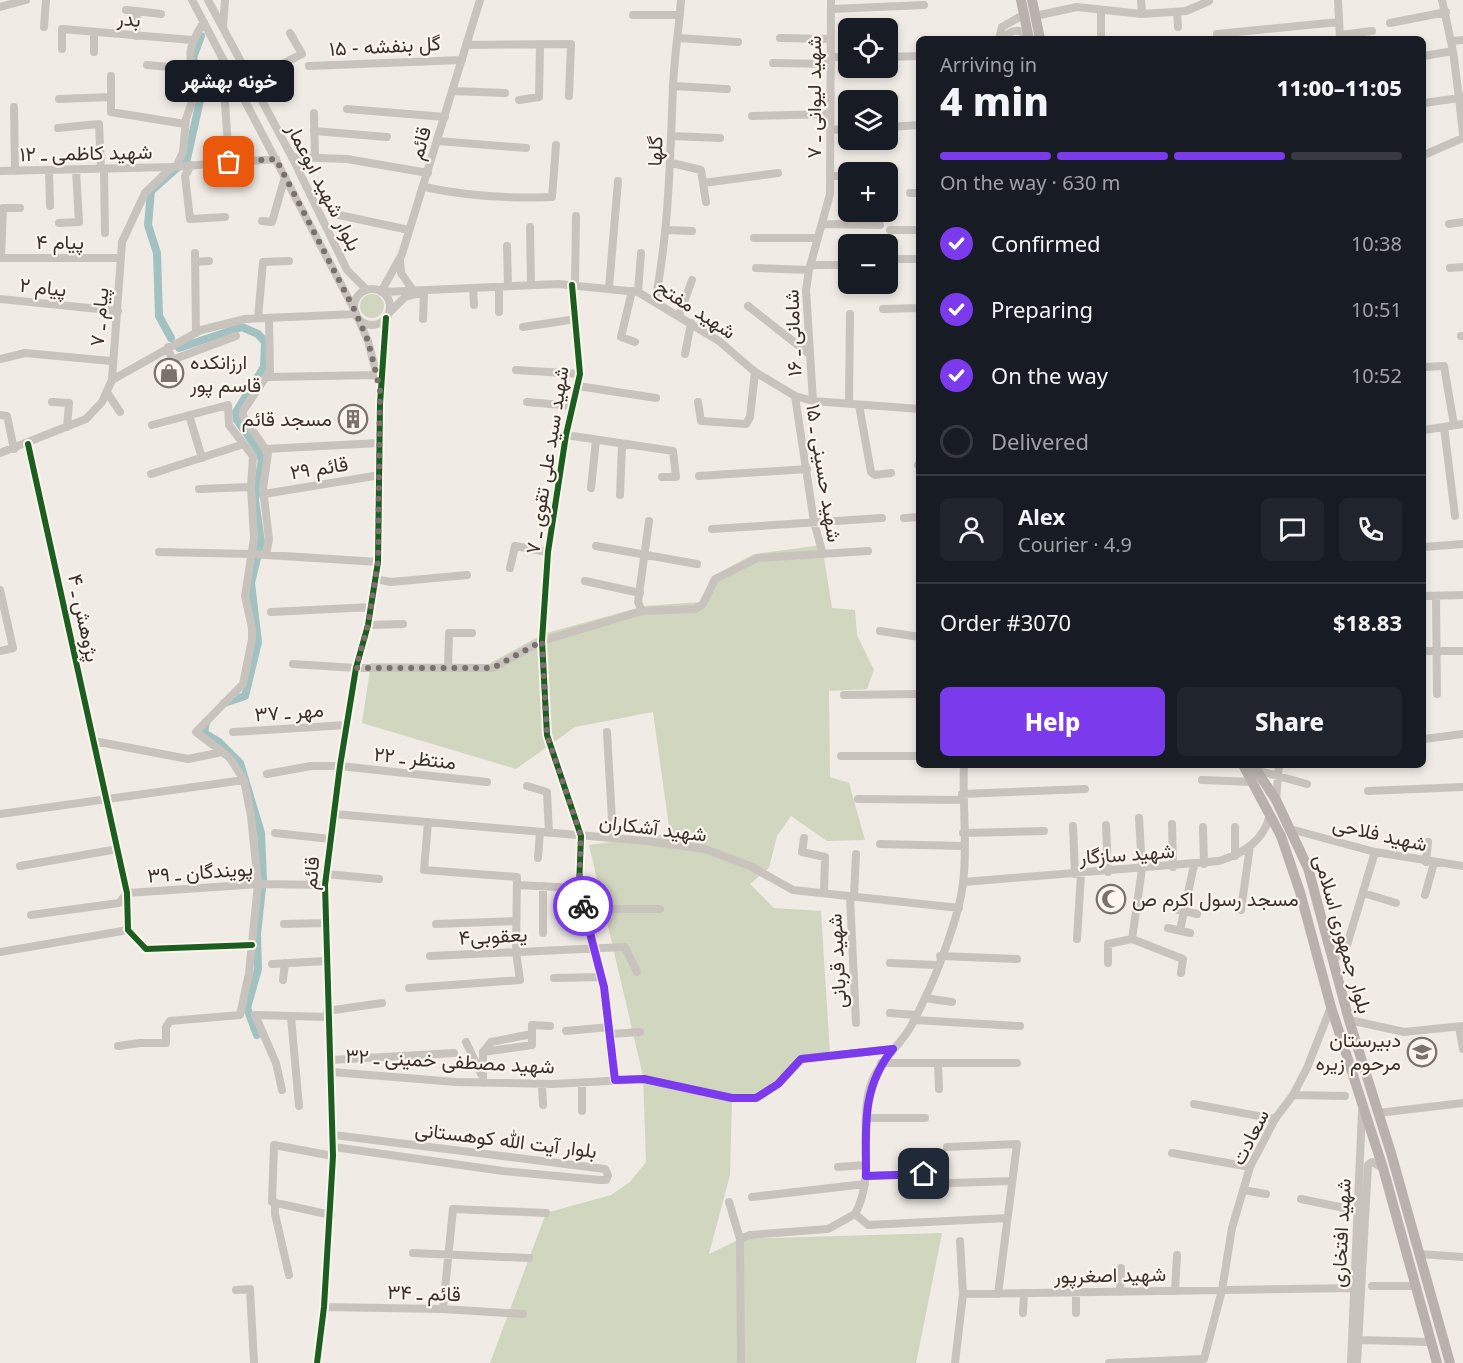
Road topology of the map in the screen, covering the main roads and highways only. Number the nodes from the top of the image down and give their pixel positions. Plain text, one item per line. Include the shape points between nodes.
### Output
1 (1021, 0) edge
2 (1032, 0) edge
3 (1028, 36) edge
4 (1039, 36) edge
5 (1245, 768) edge
6 (1255, 768) edge
7 (1286, 832) junction
8 (1308, 868) junction
9 (1293, 872) junction
10 (1315, 889) junction
11 (1300, 892) junction
12 (1359, 1045) junction
13 (1346, 1050) junction
14 (1366, 1072) junction
15 (1353, 1074) junction
16 (1437, 1363) edge
17 (1450, 1363) edge

1 - 3 main road
2 - 4 main road
5 - 7 main road, بلوار جمهوری اسلامی via 1270,814
6 - 7 main road, بلوار جمهوری اسلامی via 1276,800
7 - 8 main road, بلوار جمهوری اسلامی
7 - 9 main road, بلوار جمهوری اسلامی
8 - 9 main road via 1303,873
8 - 10 main road, بلوار جمهوری اسلامی
9 - 11 main road, بلوار جمهوری اسلامی
10 - 11 main road via 1304,886
10 - 12 main road, بلوار جمهوری اسلامی
11 - 13 main road, بلوار جمهوری اسلامی
12 - 13 main road via 1354,1052
12 - 14 main road, بلوار جمهوری اسلامی
13 - 15 main road, بلوار جمهوری اسلامی
14 - 15 main road via 1359,1067
14 - 17 main road, بلوار جمهوری اسلامی
15 - 16 main road, بلوار جمهوری اسلامی

